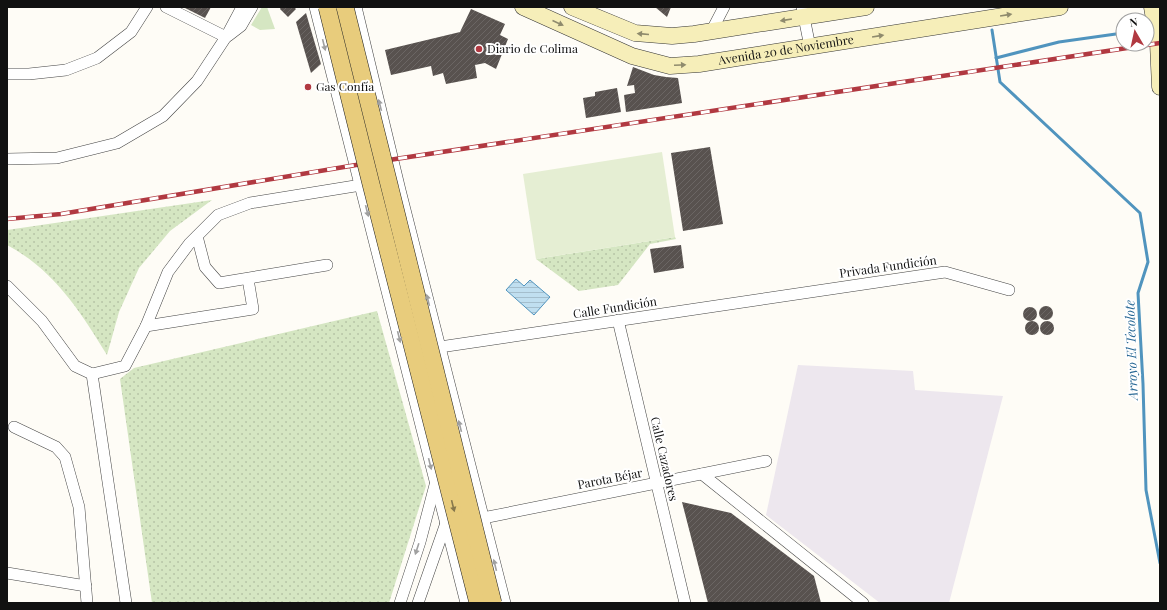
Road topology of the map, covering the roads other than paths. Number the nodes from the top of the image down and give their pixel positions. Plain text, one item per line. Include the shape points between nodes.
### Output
1 (147, 7) edge
2 (166, 7) edge
3 (242, 7) edge
4 (252, 7) edge
5 (345, 7) edge
6 (356, 7) edge
7 (523, 7) edge
8 (572, 7) edge
9 (724, 7) edge
10 (866, 7) edge
11 (1060, 7) edge
12 (1152, 7) edge
13 (317, 8) edge
14 (803, 12) edge
15 (711, 32) junction
16 (226, 37) junction
17 (810, 46) junction
18 (7, 74) edge
19 (1160, 83) edge
20 (1160, 87) edge
21 (386, 132) junction
22 (348, 138) junction
23 (7, 159) edge
24 (396, 171) junction
25 (360, 182) junction
26 (197, 236) junction
27 (327, 266) dead end
28 (248, 279) junction
29 (7, 286) edge
30 (1008, 290) dead end
31 (793, 294) joint
32 (618, 320) junction
33 (146, 326) junction
34 (440, 347) junction
35 (92, 374) junction
36 (14, 427) dead end
37 (766, 461) dead end
38 (702, 474) junction
39 (657, 483) junction
40 (435, 484) junction
41 (483, 518) junction
42 (446, 523) junction
43 (7, 574) edge
44 (86, 586) junction
45 (87, 603) edge
46 (126, 603) edge
47 (400, 603) edge
48 (418, 603) edge
49 (466, 603) edge
50 (478, 603) edge
51 (493, 603) edge
52 (505, 603) edge
53 (685, 603) edge
54 (863, 603) edge

1 - 18 street via 130,32 97,58 66,70
2 - 16 street
3 - 16 street
4 - 16 street via 241,26
5 - 51 main road, bridge
21 -> 6 street
7 -> 17 main road, Avenida 20 de Noviembre via 632,56 670,66 699,64
15 -> 8 main road via 672,36 635,33
9 - 15 street
10 - 14 main road
17 -> 11 main road, Avenida 20 de Noviembre
12 - 19 main road via 1158,43
13 -> 22 street
13 -> 50 main road, bridge via 371,184
14 -> 15 main road
14 - 17 street
16 - 23 street via 197,81 163,116 117,143 57,158
19 - 20 main road
21 - 22 street via 383,140 368,148 356,146
21 - 24 street
22 - 25 street
24 - 25 street via 388,166 380,166 365,171
34 -> 24 street
25 - 26 street via 250,202 218,215
25 -> 40 street
26 - 28 street via 204,267 219,283
26 - 33 street via 168,272
27 - 28 street
28 - 33 street via 252,309
29 - 35 street via 42,321 75,366
30 - 31 street, Privada Fundición via 945,272
31 - 32 street, Calle Fundición
32 - 34 street, Calle Fundición
32 - 39 street, Calle Cazadores
33 - 35 street via 124,366
41 -> 34 street
35 - 46 street
36 - 44 street via 56,447 65,457 79,507
37 - 38 street, Parota Béjar
38 - 39 street, Parota Béjar
38 - 54 street
39 - 41 street, Parota Béjar
39 - 53 street, Calle Cazadores
40 - 42 street
40 -> 47 street
52 -> 41 street
42 - 48 street
42 - 49 street
43 - 44 street
44 - 45 street

